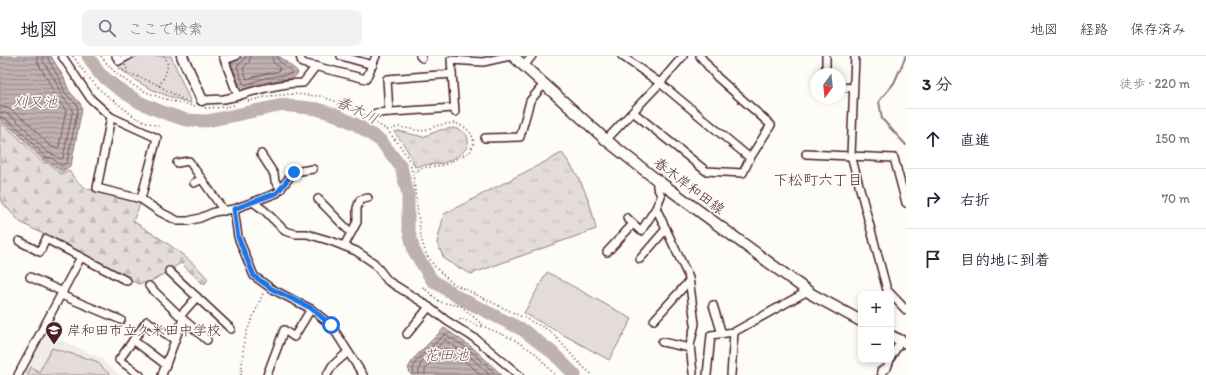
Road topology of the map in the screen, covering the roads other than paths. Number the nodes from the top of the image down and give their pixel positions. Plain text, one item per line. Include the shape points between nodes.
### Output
1 (62, 56) edge
2 (116, 56) edge
3 (128, 56) edge
4 (182, 56) edge
5 (236, 56) edge
6 (300, 56) edge
7 (341, 56) edge
8 (376, 56) edge
9 (512, 56) edge
10 (532, 56) edge
11 (622, 56) edge
12 (684, 56) edge
13 (700, 56) edge
14 (826, 56) edge
15 (855, 56) edge
16 (224, 58) edge
17 (466, 58) edge
18 (373, 65) junction
19 (316, 66) junction
20 (524, 66) junction
21 (826, 68) edge
22 (452, 74) junction
23 (660, 83) junction
24 (544, 84) junction
25 (846, 87) edge
26 (853, 88) junction
27 (238, 96) junction
28 (202, 100) joint
29 (389, 112) junction
30 (633, 112) junction
31 (376, 113) dead end
32 (111, 117) junction
33 (485, 138) dead end
34 (606, 140) junction
35 (260, 154) dead end
36 (806, 154) dead end
37 (851, 155) junction
38 (750, 158) junction
39 (177, 163) dead end
40 (313, 169) dead end
41 (202, 179) junction
42 (657, 180) junction
43 (194, 183) dead end
44 (280, 189) junction
45 (141, 198) junction
46 (368, 198) dead end
47 (318, 199) dead end
48 (253, 202) junction
49 (906, 203) edge
50 (656, 208) junction
51 (234, 209) junction
52 (224, 211) junction
53 (627, 218) dead end
54 (633, 224) junction
55 (666, 228) junction
56 (351, 233) junction
57 (19, 241) dead end
58 (344, 246) junction
59 (607, 252) dead end
60 (81, 257) junction
61 (640, 259) dead end
62 (170, 271) dead end
63 (30, 277) dead end
64 (127, 281) dead end
65 (689, 281) junction
66 (149, 286) dead end
67 (808, 291) junction
68 (62, 293) junction
69 (197, 297) junction
70 (714, 305) dead end
71 (429, 307) junction
72 (311, 308) junction
73 (906, 310) edge
74 (182, 317) junction
75 (858, 319) edge
76 (121, 320) dead end
77 (654, 320) dead end
78 (231, 329) dead end
79 (734, 332) junction
80 (407, 334) dead end
81 (722, 334) junction
82 (894, 337) edge
83 (133, 340) junction
84 (175, 340) junction
85 (207, 340) dead end
86 (662, 342) dead end
87 (904, 342) edge
88 (690, 348) junction
89 (348, 352) junction
90 (894, 354) edge
91 (889, 363) edge
92 (166, 365) junction
93 (693, 373) dead end
94 (879, 374) edge
95 (18, 375) edge
96 (140, 375) edge
97 (162, 375) edge
98 (268, 375) edge
99 (327, 375) edge
100 (363, 375) edge
101 (519, 375) edge
102 (707, 375) edge
103 (731, 375) edge

1 - 32 street via 91,99
2 - 3 street via 119,61
4 - 28 main road
5 - 16 street
6 - 19 street via 302,63
7 - 18 street
8 - 18 street
9 - 17 street via 483,62
9 - 20 main road, 春木岸和田線
10 - 20 street
11 - 23 street
12 - 23 street
13 - 38 street via 718,77 771,126
14 - 21 street
15 - 26 street
16 - 27 street
17 - 22 street via 451,60
18 - 19 street via 366,79
19 - 27 street via 303,83 270,86
20 - 24 main road, 春木岸和田線
22 - 29 street via 387,78
22 - 29 street via 455,110
23 - 30 street
23 - 38 street
24 - 33 street via 530,101 520,137
24 - 34 main road, 春木岸和田線
25 - 26 street
26 - 37 street
27 - 28 street
29 - 31 street
30 - 34 street
30 - 38 street via 706,171 743,173
32 - 45 street via 157,138
32 - 45 street via 97,188
34 - 42 main road, 春木岸和田線
35 - 44 street via 274,174
36 - 37 street
37 - 49 street via 894,158
37 - 73 street via 887,290
39 - 41 street via 189,161
40 - 44 street via 294,172
41 - 43 street
41 - 52 street
42 - 50 street via 661,196
42 - 67 main road, 春木岸和田線
44 - 48 street via 277,193
45 - 52 street via 178,221 188,221
46 - 56 street via 360,200 357,222
47 - 56 street
48 - 51 street
48 - 58 street via 285,231 307,234
50 - 54 street via 641,231
50 - 55 street
51 - 52 street
51 - 72 street via 238,237 254,276
53 - 54 street
54 - 59 street
55 - 61 street
55 - 65 street
56 - 58 street
57 - 60 street via 40,252 46,239
58 - 71 street via 374,263 388,281
60 - 64 street
60 - 68 street
62 - 69 street
63 - 68 street
65 - 77 street
65 - 88 street via 695,324
66 - 74 street
67 - 75 main road, 春木岸和田線
67 - 79 street
68 - 76 street
68 - 95 street
69 - 74 street
69 - 78 street
70 - 81 street
71 - 80 street
71 - 101 street via 476,339
72 - 89 street via 331,325
72 - 98 street via 294,336 284,330
74 - 84 street
74 - 85 street
79 - 81 street
79 - 103 street
81 - 102 street via 711,335
82 - 87 main road
83 - 84 street via 148,321
83 - 92 street
83 - 96 street via 119,360
84 - 92 street
86 - 88 street
87 - 90 street
88 - 93 street
89 - 99 street via 332,366
89 - 100 street
91 - 94 street
92 - 97 street

